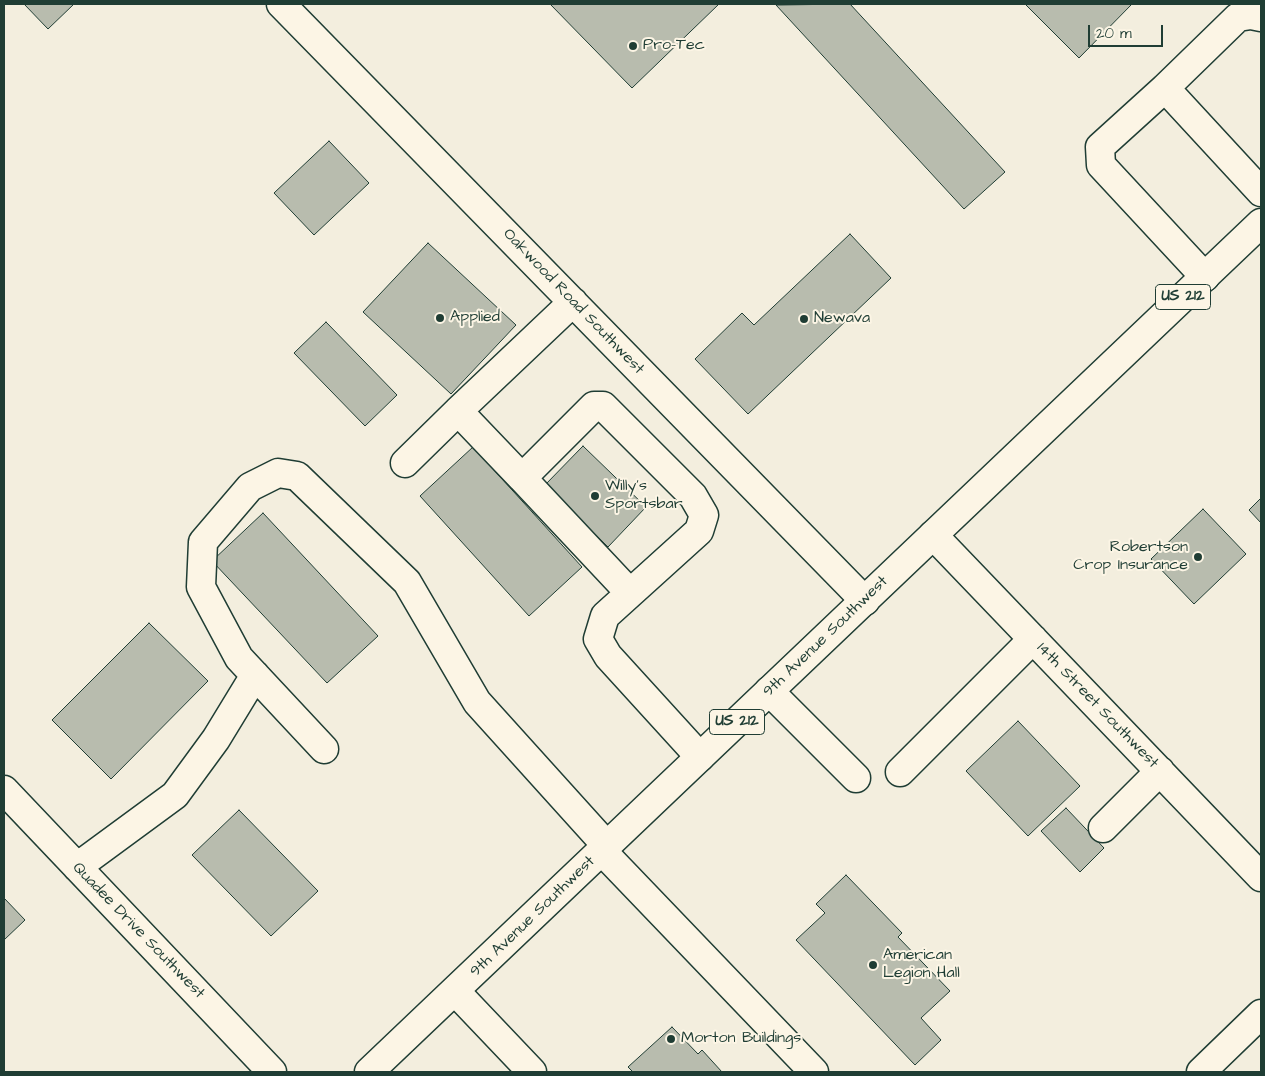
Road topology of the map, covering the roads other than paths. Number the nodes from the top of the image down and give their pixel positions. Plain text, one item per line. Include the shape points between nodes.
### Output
1 (281, 4) edge
2 (1261, 17) edge
3 (1165, 88) junction
4 (1261, 192) edge
5 (1261, 223) edge
6 (1205, 277) junction
7 (573, 302) junction
8 (458, 411) junction
9 (405, 463) dead end
10 (522, 478) junction
11 (934, 535) junction
12 (630, 594) junction
13 (865, 601) junction
14 (1033, 639) junction
15 (255, 675) junction
16 (769, 691) junction
17 (324, 749) dead end
18 (700, 757) junction
19 (1160, 771) junction
20 (900, 772) dead end
21 (856, 778) dead end
22 (4, 790) edge
23 (1103, 828) dead end
24 (604, 849) junction
25 (77, 867) junction
26 (1261, 877) edge
27 (455, 991) junction
28 (1261, 1014) edge
29 (272, 1072) edge
30 (370, 1072) edge
31 (532, 1072) edge
32 (814, 1072) edge
33 (1201, 1072) edge

1 - 7 street, Oakwood Road Southwest
2 - 3 street via 1238,17
3 - 4 street
3 - 6 street via 1100,147 1101,165
5 - 6 street, 9th Avenue Southwest / US 212
6 - 11 street, 9th Avenue Southwest / US 212
7 - 8 street
7 - 13 street, Oakwood Road Southwest
8 - 9 street
8 - 10 street
10 - 12 street
10 - 12 street via 594,406 603,406 693,496 704,515 699,531
11 - 13 street, 9th Avenue Southwest / US 212
11 - 14 street, 14th Street Southwest
12 - 18 street via 605,616 598,639 608,656
13 - 16 street, 9th Avenue Southwest / US 212
14 - 19 street, 14th Street Southwest
14 - 20 street
15 - 17 street
15 - 24 street via 239,658 201,587 203,542 250,487 278,472 297,476 407,582 477,702
15 - 25 street via 216,739 174,795
16 - 18 street, 9th Avenue Southwest / US 212
16 - 21 street
18 - 24 street, 9th Avenue Southwest / US 212
19 - 23 street
19 - 26 street, 14th Street Southwest
22 - 25 street, Quadee Drive Southwest
24 - 27 street, 9th Avenue Southwest / US 212
24 - 32 street
25 - 29 street, Quadee Drive Southwest
27 - 30 street, 9th Avenue Southwest / US 212
27 - 31 street
28 - 33 street

